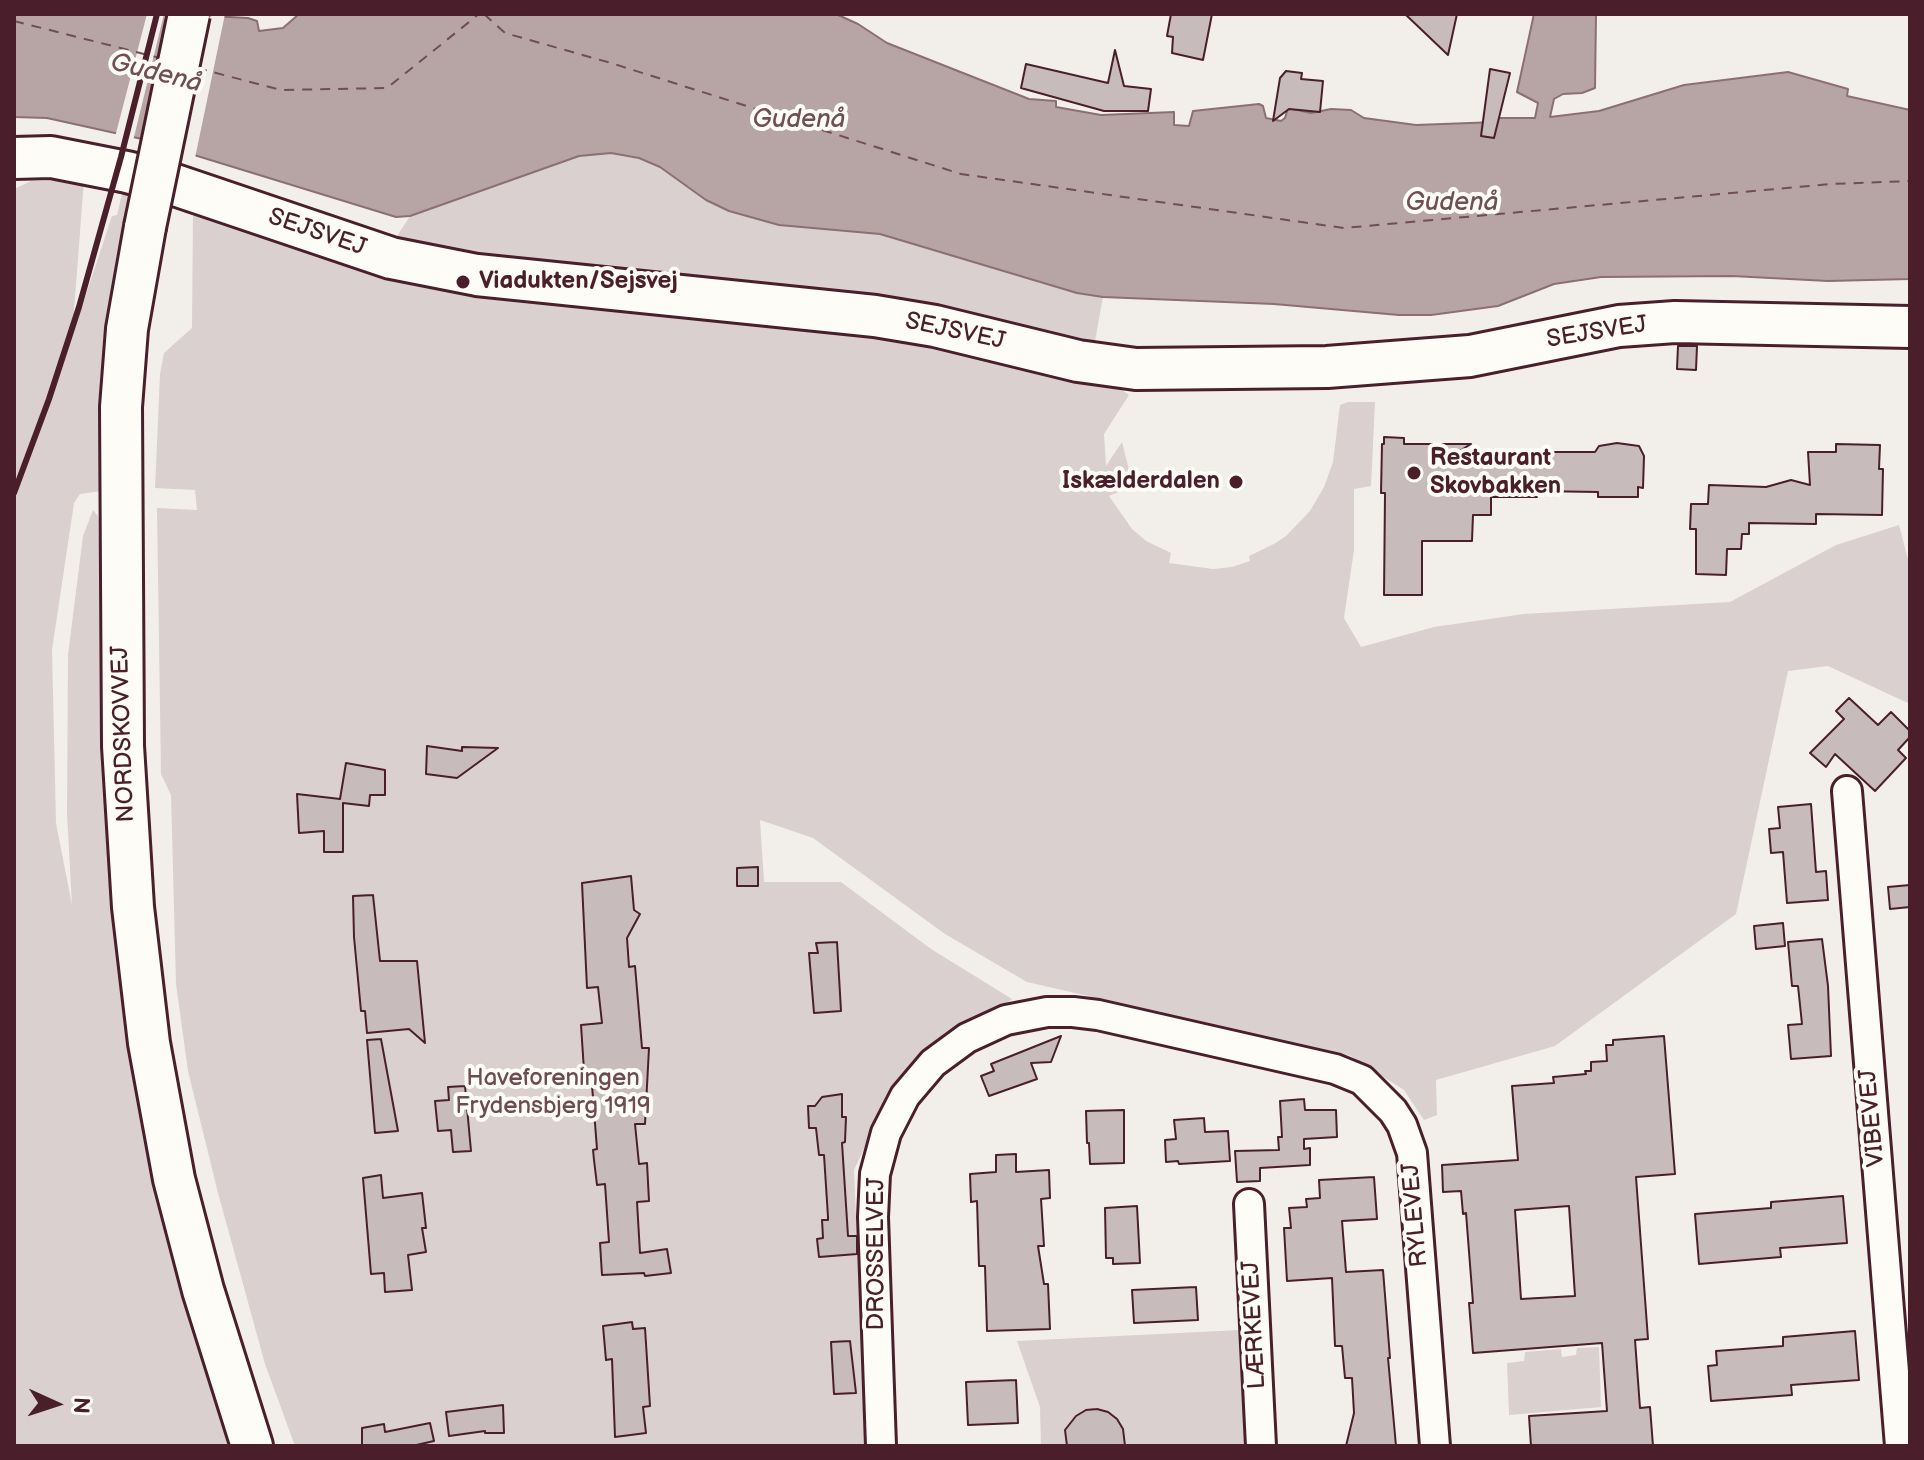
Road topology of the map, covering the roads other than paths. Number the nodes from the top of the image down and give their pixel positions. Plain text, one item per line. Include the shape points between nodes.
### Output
1 (189, 14) edge
2 (14, 158) edge
3 (1910, 327) edge
4 (1847, 791) dead end
5 (1098, 1015) joint
6 (1249, 1204) dead end
7 (252, 1446) edge
8 (881, 1446) edge
9 (1261, 1446) edge
10 (1435, 1446) edge
11 (1900, 1446) edge

1 - 7 street, NORDSKOVVEJ, bridge via 127,329 121,407 123,731 133,907 149,1043 174,1179
2 - 3 street, SEJSVEJ via 51,157 127,172 391,258 477,275 875,316 1136,369 1327,367 1470,356 1619,326 1675,322
4 - 11 street, VIBEVEJ
5 - 8 street, DROSSELVEJ via 1047,1012 1006,1020 967,1038 933,1063 905,1096 886,1133 875,1174 873,1217
5 - 10 street, RYLEVEJ via 1335,1069 1362,1080 1393,1111 1412,1153
6 - 9 street, LÆRKEVEJ

